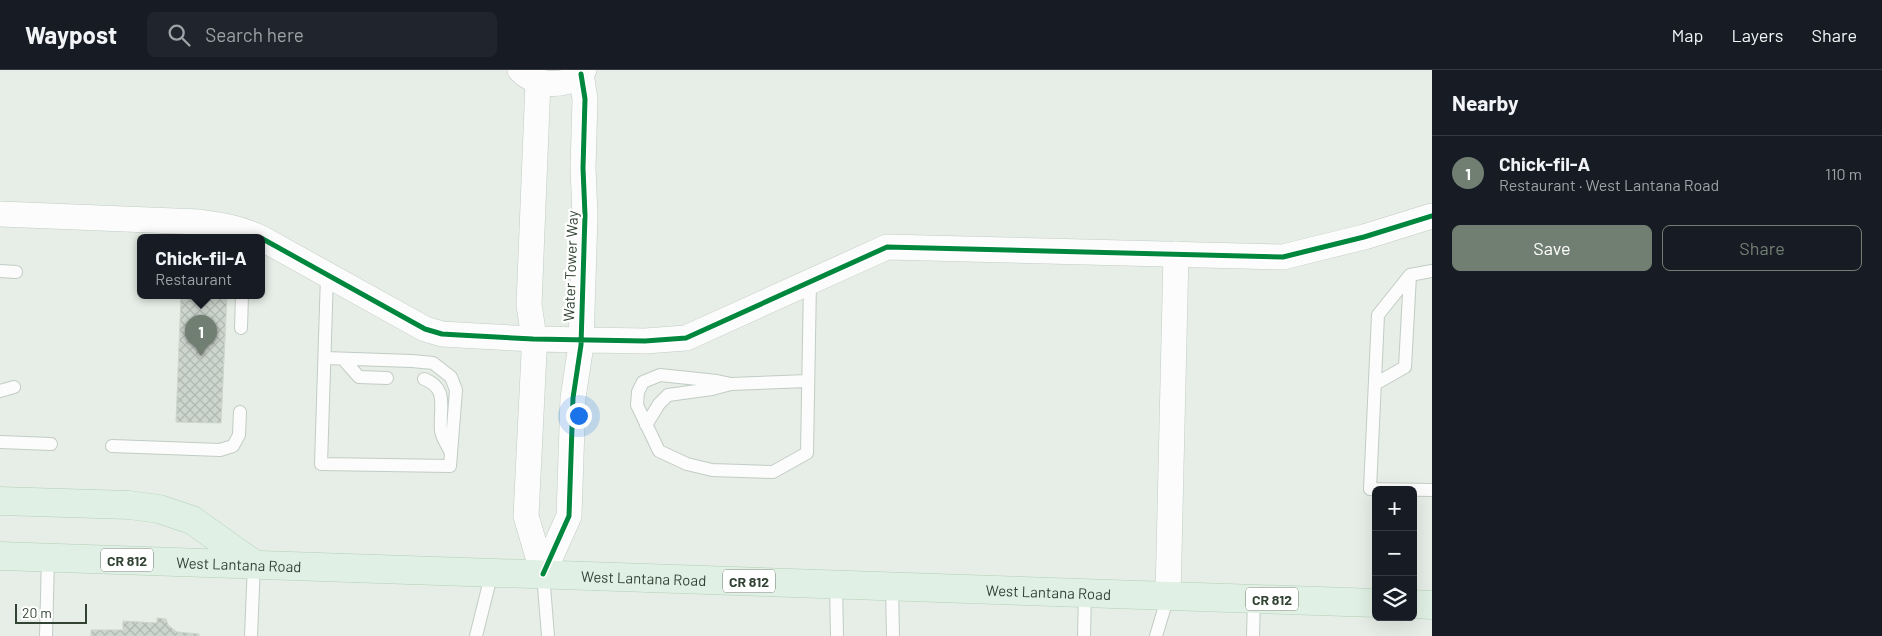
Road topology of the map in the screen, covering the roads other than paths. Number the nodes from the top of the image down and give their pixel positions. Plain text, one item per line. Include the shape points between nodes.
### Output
1 (582, 72) edge
2 (529, 76) edge
3 (0, 214) edge
4 (1432, 216) edge
5 (247, 234) edge
6 (265, 243) edge
7 (1176, 254) junction
8 (0, 271) edge
9 (1432, 271) edge
10 (16, 272) dead end
11 (326, 275) junction
12 (1410, 275) junction
13 (810, 282) junction
14 (242, 299) edge
15 (242, 328) dead end
16 (533, 339) junction
17 (581, 339) junction
18 (325, 358) junction
19 (343, 358) junction
20 (387, 378) dead end
21 (424, 378) dead end
22 (808, 381) junction
23 (731, 384) junction
24 (1375, 384) junction
25 (14, 387) dead end
26 (0, 391) edge
27 (240, 412) dead end
28 (646, 425) junction
29 (0, 442) edge
30 (50, 444) dead end
31 (112, 446) dead end
32 (451, 453) junction
33 (1432, 490) edge
34 (0, 501) edge
35 (0, 556) edge
36 (48, 557) junction
37 (254, 564) junction
38 (492, 572) junction
39 (543, 574) junction
40 (836, 584) junction
41 (892, 586) junction
42 (1086, 593) junction
43 (1168, 596) junction
44 (1254, 599) junction
45 (1372, 603) edge
46 (1417, 604) edge
47 (1432, 605) edge
48 (46, 636) edge
49 (251, 636) edge
50 (476, 636) edge
51 (548, 636) edge
52 (837, 636) edge
53 (893, 636) edge
54 (1084, 636) edge
55 (1156, 636) edge
56 (1253, 636) edge

1 - 2 street, Water Tower Way via 568,81 553,84
1 - 17 street, Water Tower Way via 585,215
2 - 16 street, Water Tower Way via 529,305
3 - 5 street via 200,222 227,225
4 - 7 street via 1283,257
6 - 11 street
7 - 13 street via 887,247
7 - 43 street
8 - 10 lane
9 - 12 lane
11 - 16 street via 425,329 458,335
11 - 18 lane
12 - 24 lane via 1378,315
12 - 24 lane via 1405,367
13 - 17 street via 686,338 645,341
13 - 22 lane
14 - 15 lane
16 - 17 street
16 - 39 street, Water Tower Way via 526,516
17 - 39 street, Water Tower Way via 573,398 570,516
18 - 19 lane
18 - 32 lane via 321,464 450,466
19 - 20 lane via 359,377
19 - 32 lane via 433,363 451,377 456,390
21 - 32 lane via 434,382 440,391 441,433
22 - 23 lane
22 - 28 lane via 807,453 772,472 712,470 687,464 659,451
23 - 28 lane via 668,395
23 - 28 lane via 660,375 643,382 637,405
24 - 33 lane via 1370,489
25 - 26 lane
27 - 31 lane via 239,435 233,446 220,450
29 - 30 lane
34 - 37 main road via 159,509 192,520
35 - 36 main road, West Lantana Road / CR 812
36 - 37 main road, West Lantana Road / CR 812
36 - 48 lane
37 - 38 main road, West Lantana Road / CR 812
37 - 49 lane
38 - 39 main road, West Lantana Road / CR 812
38 - 50 lane
39 - 40 main road, West Lantana Road / CR 812
39 - 51 lane
40 - 41 main road, West Lantana Road / CR 812
40 - 52 lane
41 - 42 main road, West Lantana Road / CR 812
41 - 53 lane
42 - 43 main road, West Lantana Road / CR 812
42 - 54 lane
43 - 44 main road, West Lantana Road / CR 812
43 - 55 lane
44 - 45 main road, West Lantana Road / CR 812
44 - 56 lane
46 - 47 main road

